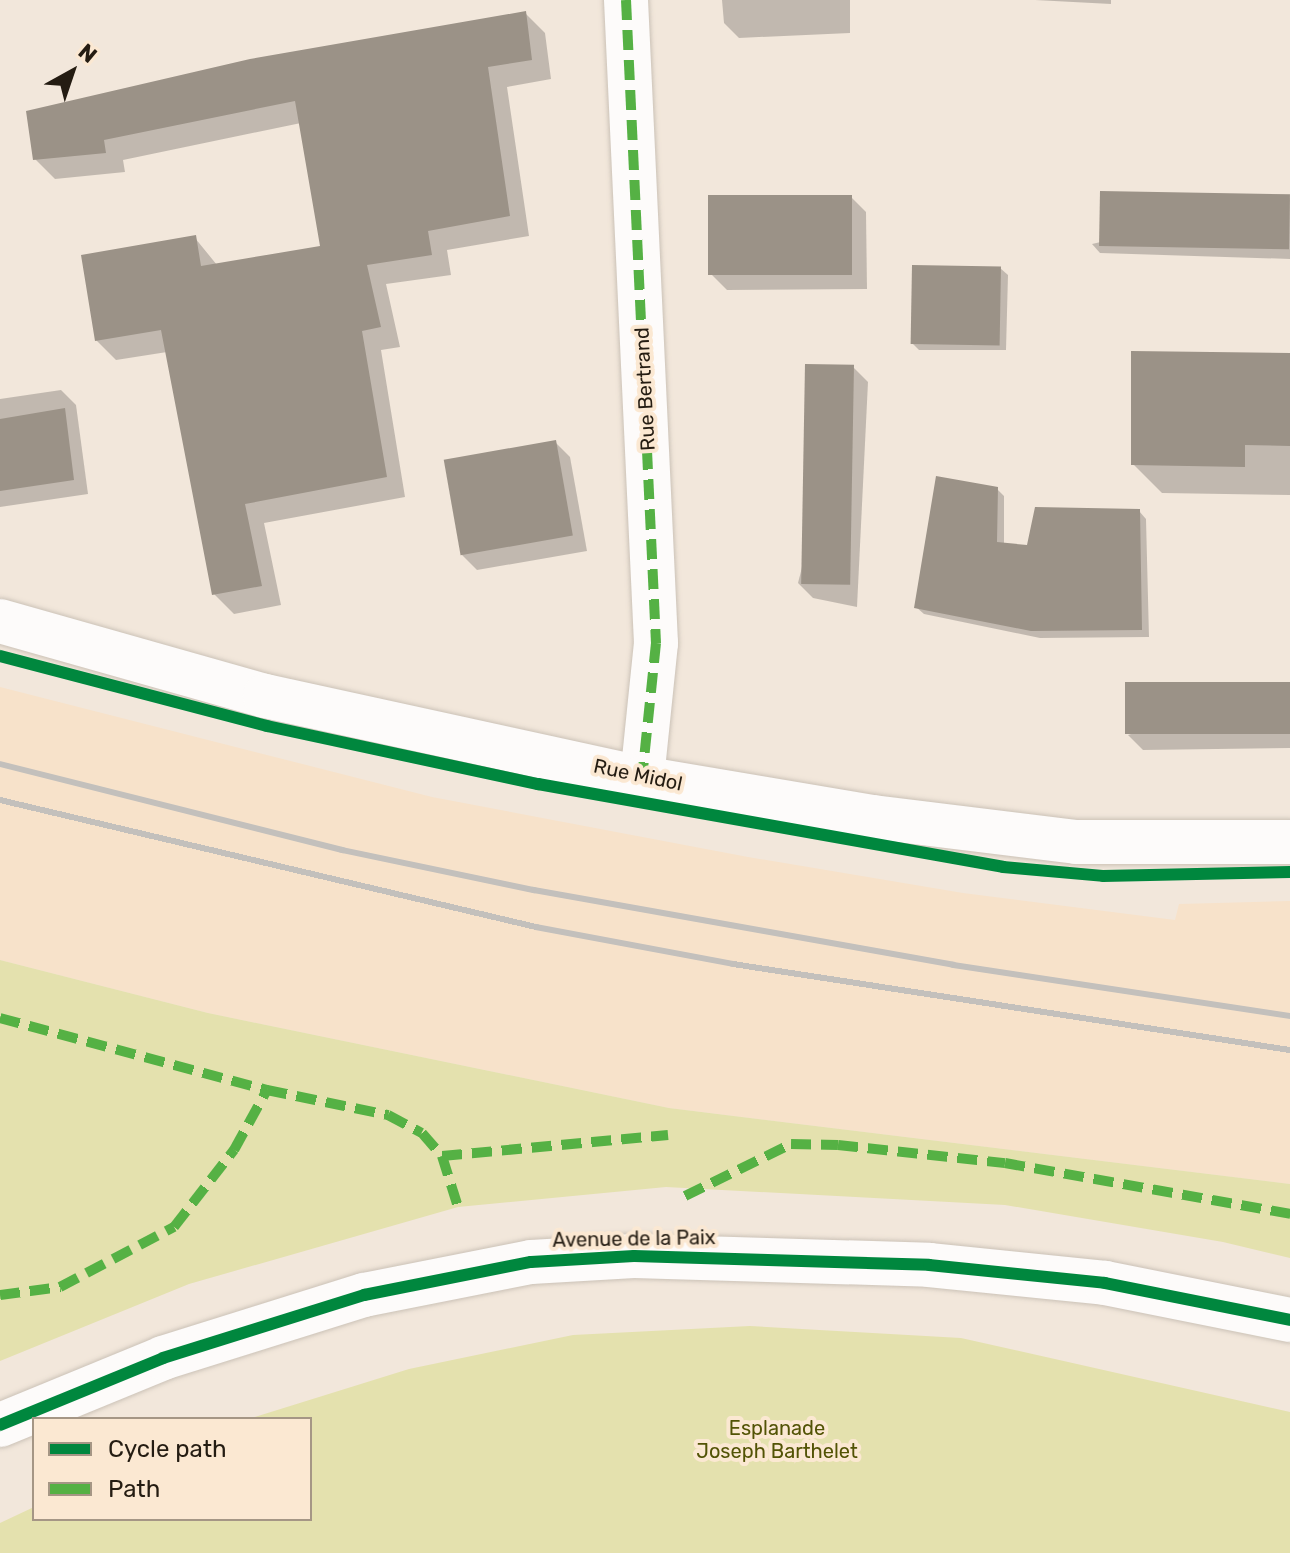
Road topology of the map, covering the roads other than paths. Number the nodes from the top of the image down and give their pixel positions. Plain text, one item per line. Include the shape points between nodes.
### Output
1 (626, 0) edge
2 (0, 621) edge
3 (642, 778) junction
4 (1290, 842) edge
5 (1290, 1320) edge
6 (0, 1425) edge

1 - 3 street, Rue Bertrand via 656,643
2 - 3 street, Rue Midol via 265,696
3 - 4 street, Rue Midol via 873,817 1076,842
5 - 6 street, Avenue de la Paix via 1237,1305 1105,1283 929,1265 634,1256 531,1262 364,1295 163,1358

